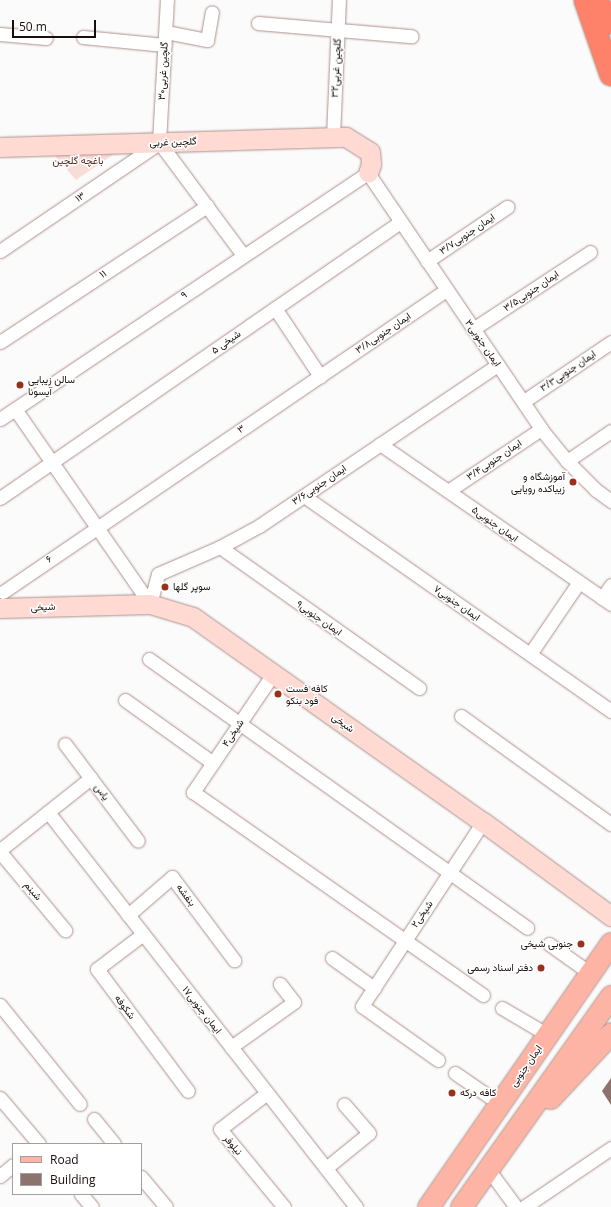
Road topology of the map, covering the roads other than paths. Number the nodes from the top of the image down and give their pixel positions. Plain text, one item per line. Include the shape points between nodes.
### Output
1 (168, 0) edge
2 (339, 0) edge
3 (585, 0) edge
4 (596, 0) edge
5 (212, 12) dead end
6 (611, 22) edge
7 (258, 23) dead end
8 (338, 30) junction
9 (0, 34) edge
10 (411, 36) dead end
11 (83, 37) dead end
12 (46, 38) dead end
13 (165, 38) junction
14 (611, 74) edge
15 (340, 136) junction
16 (160, 142) junction
17 (0, 147) edge
18 (368, 173) junction
19 (207, 206) junction
20 (507, 207) dead end
21 (400, 222) junction
22 (0, 251) edge
23 (590, 252) dead end
24 (243, 255) junction
25 (427, 261) junction
26 (446, 290) junction
27 (275, 308) junction
28 (473, 329) junction
29 (0, 342) edge
30 (611, 342) edge
31 (498, 365) junction
32 (320, 376) junction
33 (524, 401) junction
34 (14, 409) junction
35 (0, 419) edge
36 (541, 429) junction
37 (611, 431) edge
38 (380, 444) junction
39 (567, 461) junction
40 (52, 462) junction
41 (448, 491) junction
42 (304, 496) junction
43 (0, 498) edge
44 (611, 501) edge
45 (96, 527) junction
46 (220, 547) junction
47 (579, 582) junction
48 (611, 585) edge
49 (1, 600) edge
50 (606, 601) edge
51 (150, 604) junction
52 (530, 654) junction
53 (149, 659) dead end
54 (273, 674) junction
55 (419, 688) dead end
56 (125, 700) dead end
57 (611, 711) edge
58 (461, 716) dead end
59 (240, 723) junction
60 (65, 744) dead end
61 (213, 763) junction
62 (91, 778) junction
63 (48, 812) junction
64 (483, 822) junction
65 (611, 824) edge
66 (138, 841) dead end
67 (0, 851) edge
68 (449, 873) junction
69 (128, 915) junction
70 (611, 916) edge
71 (528, 928) dead end
72 (66, 930) dead end
73 (143, 934) junction
74 (405, 940) junction
75 (611, 943) edge
76 (549, 944) dead end
77 (332, 958) dead end
78 (234, 960) dead end
79 (590, 972) junction
80 (280, 984) dead end
81 (374, 988) junction
82 (483, 995) dead end
83 (611, 996) edge
84 (0, 1005) edge
85 (502, 1008) dead end
86 (611, 1033) edge
87 (548, 1035) junction
88 (231, 1047) junction
89 (438, 1060) dead end
90 (456, 1073) dead end
91 (188, 1091) dead end
92 (267, 1093) junction
93 (0, 1098) edge
94 (80, 1104) dead end
95 (344, 1104) dead end
96 (500, 1104) junction
97 (94, 1119) dead end
98 (515, 1131) junction
99 (37, 1143) edge
100 (113, 1143) edge
101 (611, 1148) edge
102 (12, 1166) edge
103 (326, 1168) junction
104 (488, 1169) junction
105 (0, 1176) edge
106 (142, 1178) edge
107 (82, 1195) edge
108 (92, 1207) edge
109 (166, 1207) edge
110 (284, 1207) edge
111 (356, 1207) edge
112 (428, 1207) edge
113 (461, 1207) edge
114 (516, 1207) edge
115 (524, 1207) edge

1 - 13 street, گلچین غربی۳۰
2 - 8 street, گلچین غربی۳۲
3 - 14 highway
4 - 6 highway
5 - 13 street via 207,40
7 - 8 street
8 - 10 street
8 - 15 street, گلچین غربی۳۲
9 - 12 street
11 - 13 street
13 - 16 street, گلچین غربی۳۰
15 - 16 street, گلچین غربی
15 - 18 street via 370,152 371,164
16 - 17 street, گلچین غربی
16 - 19 street
16 - 22 street, ۱۳
18 - 21 street, ایمان جنوبی۳
18 - 24 street, ۹
19 - 24 street
19 - 29 street, ۱۱
20 - 25 street, ایمان جنوبی۳/۷
21 - 25 street, ایمان جنوبی۳
21 - 27 street, شیخی ۵
23 - 28 street, ایمان جنوبی۳/۵
24 - 34 street, ۹
25 - 26 street, ایمان جنوبی۳
26 - 28 street, ایمان جنوبی۳
26 - 32 street, ایمان جنوبی۳/۸
27 - 32 street
27 - 40 street, شیخی ۵
28 - 31 street, ایمان جنوبی۳
30 - 33 street, ایمان جنوبی۳/۳
31 - 33 street, ایمان جنوبی۳
31 - 38 street, ایمان جنوبی۳/۶
32 - 45 street, ۳
33 - 36 street, ایمان جنوبی۳
34 - 35 street, ۹
34 - 40 street
36 - 39 street, ایمان جنوبی۳
36 - 41 street, ایمان جنوبی۳/۴
37 - 39 street
38 - 41 street, ایمان جنوبی۵
38 - 42 street, ایمان جنوبی۳/۶
39 - 44 street, ایمان جنوبی۳
40 - 43 street, شیخی ۵
40 - 45 street
41 - 47 street, ایمان جنوبی۵
42 - 46 street, ایمان جنوبی۳/۶ via 259,526
42 - 52 street, ایمان جنوبی۷
45 - 49 street, ۶
45 - 51 street
46 - 51 street, ایمان جنوبی۳/۶ via 158,574
46 - 55 street, ایمان جنوبی۹
47 - 50 street, ایمان جنوبی۵
47 - 52 street
48 - 50 street
49 - 51 street, شیخی
51 - 54 street, شیخی via 193,617
52 - 57 street, ایمان جنوبی۷
53 - 59 street
54 - 59 street, شیخی۴
54 - 64 street, شیخی
56 - 61 street
58 - 65 street
59 - 61 street, شیخی۴
59 - 68 street
60 - 62 street, یاس
61 - 74 street, شیخی۴ via 193,792
62 - 63 street
62 - 66 street, یاس
63 - 67 street
63 - 69 street, ایمان جنوبی۱۷
64 - 68 street, شیخی۲
64 - 70 street, شیخی
67 - 72 street, شبنم
68 - 71 street
68 - 74 street, شیخی۲
69 - 73 street, ایمان جنوبی۱۷
69 - 78 street, بنفشه via 172,877
73 - 88 street, ایمان جنوبی۱۷
73 - 91 street, شکوفه via 97,969
74 - 81 street, شیخی۲
74 - 82 street
75 - 79 main road, ایمان جنوبی
76 - 79 street
77 - 81 street
79 - 87 main road, ایمان جنوبی
80 - 88 street via 294,1002
81 - 89 street, شیخی۲ via 362,1006
83 - 98 main road
84 - 94 street
85 - 87 street
86 - 98 main road via 567,1082
87 - 96 main road, ایمان جنوبی
88 - 92 street, ایمان جنوبی۱۷
90 - 96 street
92 - 103 street, ایمان جنوبی۱۷
92 - 110 street, نیلوفر via 220,1129
93 - 99 street
95 - 103 street via 369,1133
96 - 112 main road, ایمان جنوبی
97 - 100 street
98 - 104 main road
101 - 115 street
102 - 105 street
103 - 111 street, ایمان جنوبی۱۷
104 - 113 main road
104 - 114 street
106 - 109 street
107 - 108 street

